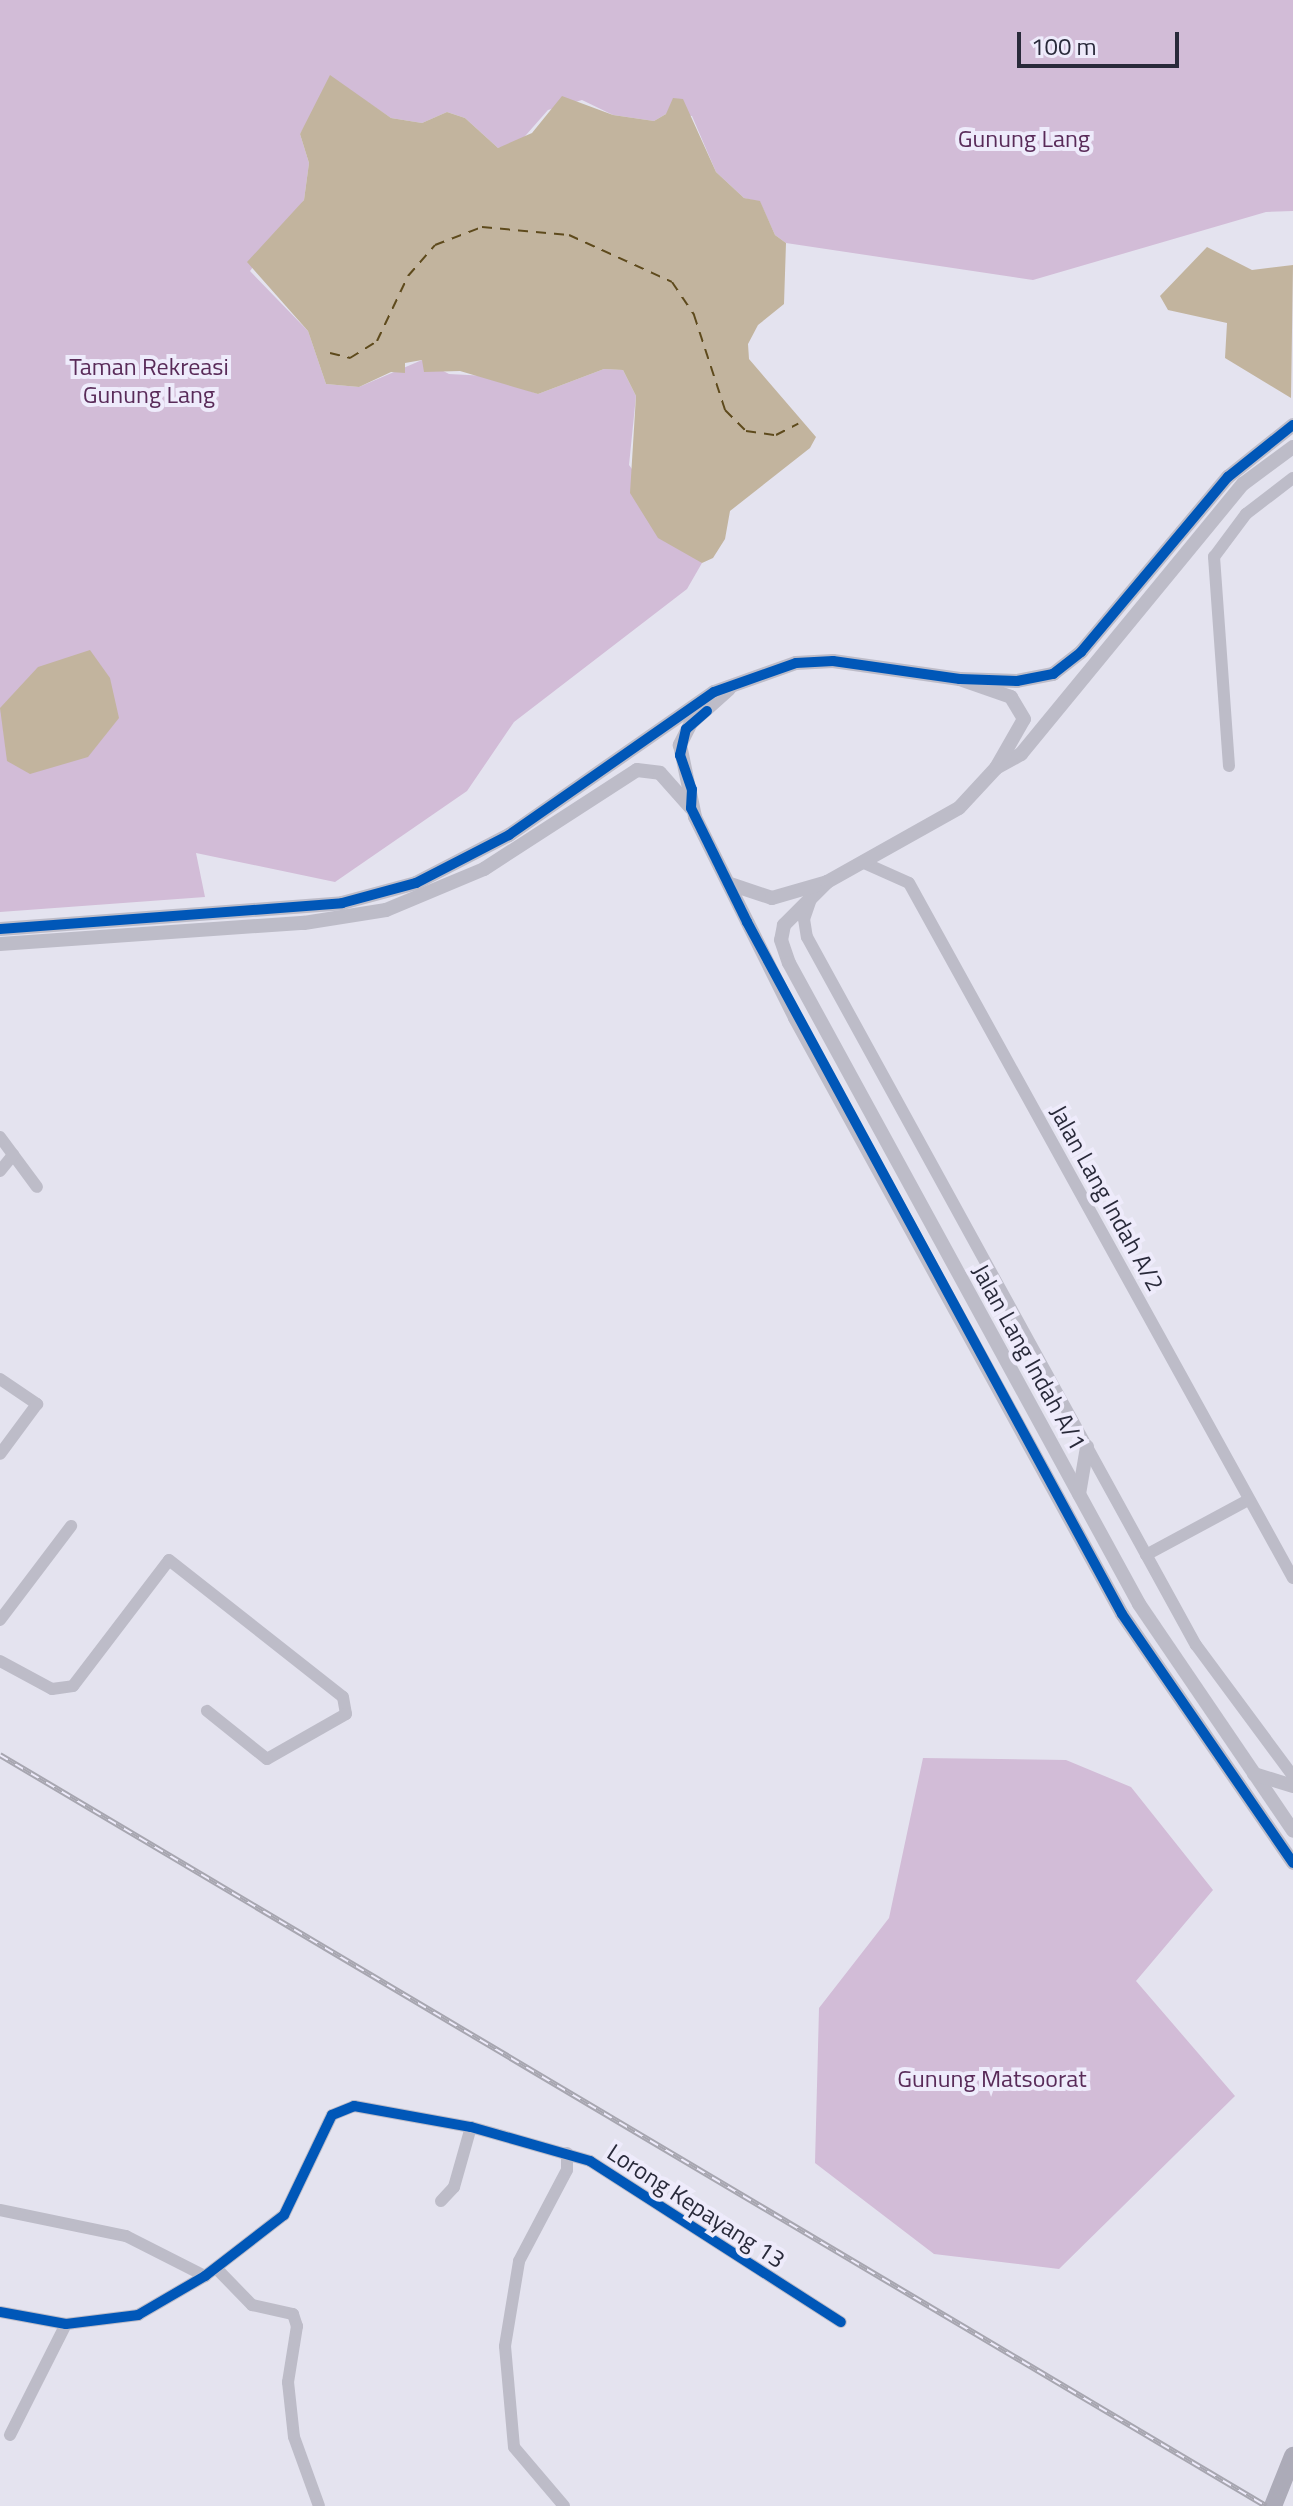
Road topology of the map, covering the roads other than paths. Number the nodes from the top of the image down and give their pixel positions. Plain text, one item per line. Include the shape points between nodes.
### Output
1 (1293, 425) edge
2 (1293, 447) edge
3 (1292, 480) edge
4 (960, 679) junction
5 (729, 689) junction
6 (1229, 766) dead end
7 (996, 768) junction
8 (691, 808) junction
9 (862, 862) junction
10 (827, 882) junction
11 (730, 884) junction
12 (812, 896) junction
13 (0, 929) edge
14 (0, 944) edge
15 (0, 1137) edge
16 (13, 1155) junction
17 (0, 1171) edge
18 (37, 1187) dead end
19 (0, 1379) edge
20 (1087, 1447) junction
21 (0, 1454) edge
22 (1079, 1494) junction
23 (1248, 1500) junction
24 (71, 1526) dead end
25 (1146, 1555) junction
26 (1293, 1578) edge
27 (0, 1620) edge
28 (0, 1661) edge
29 (207, 1711) dead end
30 (1254, 1774) junction
31 (1293, 1776) edge
32 (1293, 1786) edge
33 (1293, 1831) edge
34 (1293, 1863) edge
35 (471, 2127) junction
36 (567, 2153) junction
37 (441, 2201) dead end
38 (0, 2210) edge
39 (216, 2268) junction
40 (205, 2276) junction
41 (0, 2312) edge
42 (841, 2322) dead end
43 (66, 2324) junction
44 (10, 2435) dead end
45 (1293, 2456) edge
46 (319, 2506) edge
47 (564, 2506) edge
48 (1273, 2506) edge

1 - 4 street via 1228,477 1060,670 1017,681
2 - 7 street via 1243,484 1021,754
3 - 6 street via 1246,514 1214,557
4 - 5 street via 810,661
4 - 7 street via 1011,697 1023,713 1022,729
5 - 8 street via 682,737 680,755 692,789
5 - 13 street via 714,692 482,852 416,883 342,903
7 - 9 street via 959,808
8 - 11 street
8 - 14 street via 660,773 637,770 484,869 386,910 304,923
9 - 10 street
9 - 23 street, Jalan Lang Indah A/2 via 909,883
10 - 11 street via 772,898
10 - 12 street, Jalan Lang Indah A/1
11 - 34 street via 795,1018 1122,1614
12 - 20 street, Jalan Lang Indah A/1 via 804,919 807,937
12 - 22 street, Jalan Lang Indah A/1 via 790,914 782,948
15 - 16 street
16 - 17 street
16 - 18 street
19 - 21 street via 37,1404
20 - 22 street
20 - 25 street, Jalan Lang Indah A/1
22 - 30 street, Jalan Lang Indah A/1 via 1169,1654
23 - 25 street
23 - 26 street, Jalan Lang Indah A/2
24 - 27 street
25 - 31 street, Jalan Lang Indah A/1 via 1196,1645
28 - 29 street via 52,1689 73,1686 169,1560 343,1697 346,1714 267,1759
30 - 32 street
30 - 33 street, Jalan Lang Indah A/1
35 - 36 street, Lorong Kepayang 13
35 - 37 street via 454,2187
35 - 39 street, Lorong Kepayang 13 via 340,2108 284,2215
36 - 42 street, Lorong Kepayang 13 via 590,2161
36 - 47 street via 567,2170 519,2261 505,2346 515,2449
38 - 40 street via 126,2236
39 - 40 street, Lorong Kepayang 13
39 - 46 street via 252,2305 293,2314 297,2326 288,2382 294,2437
40 - 43 street, Lorong Kepayang 13 via 138,2315
41 - 43 street, Lorong Kepayang 13
43 - 44 street
45 - 48 main road

